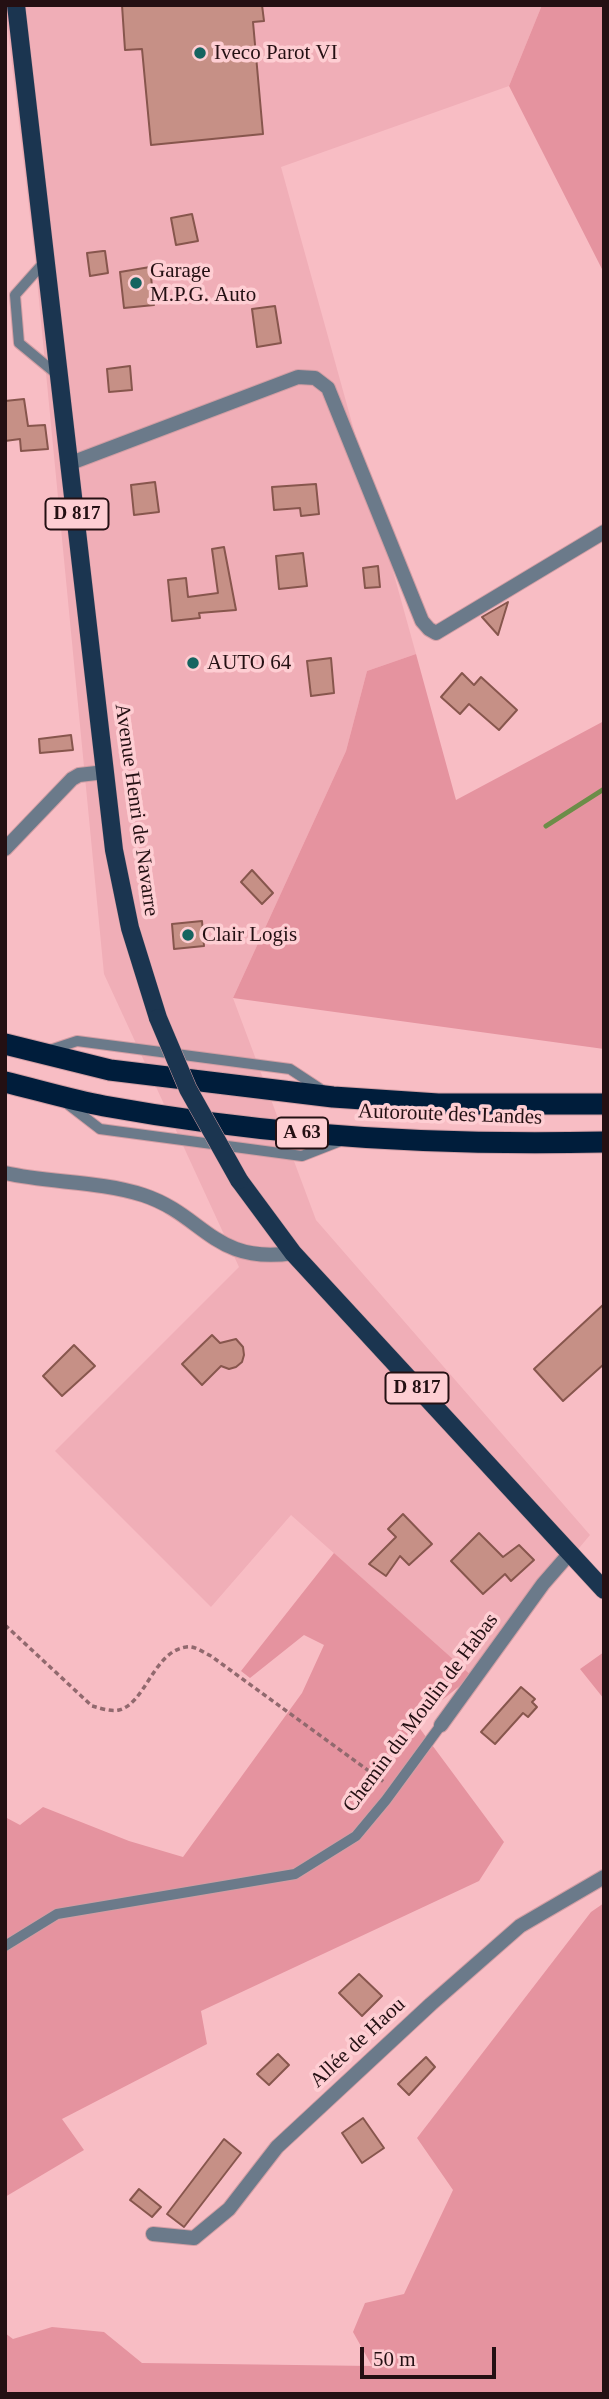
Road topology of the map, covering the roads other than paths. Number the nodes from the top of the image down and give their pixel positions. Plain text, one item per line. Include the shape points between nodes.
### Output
1 (16, 5) edge
2 (47, 259) junction
3 (61, 377) junction
4 (71, 463) junction
5 (604, 532) edge
6 (105, 772) junction
7 (5, 849) edge
8 (5, 1044) edge
9 (5, 1082) edge
10 (604, 1104) edge
11 (604, 1142) edge
12 (5, 1172) edge
13 (293, 1253) junction
14 (570, 1553) junction
15 (604, 1590) edge
16 (441, 1725) joint
17 (604, 1877) edge
18 (5, 1946) edge
19 (153, 2234) dead end

1 - 2 main road, Avenue Henri de Navarre / D 817
2 - 3 main road, Avenue Henri de Navarre / D 817
2 - 3 lane via 15,295 19,343
3 - 4 main road, Avenue Henri de Navarre / D 817
4 - 5 street via 298,377 315,378 328,388 422,621 436,633
4 - 6 main road, Avenue Henri de Navarre / D 817
6 - 7 street via 72,779
6 - 13 main road, Avenue Henri de Navarre / D 817, bridge via 130,928 158,1018 188,1089 239,1180
8 - 10 highway, Autoroute des Landes / A 63 via 110,1070 333,1097 450,1104
9 - 11 highway, Autoroute des Landes / A 63 via 102,1106 246,1127 496,1144
12 - 13 street via 145,1195 239,1251 274,1256
13 - 14 main road, Avenue Henri de Navarre / D 817
14 - 15 main road, Avenue Henri de Navarre / D 817
14 - 16 street, Chemin du Moulin de Habas
16 - 18 lane, Chemin du Moulin de Habas via 356,1836 295,1874 57,1914
17 - 19 street, Allée de Haou via 520,1926 440,1995 277,2147 229,2209 194,2238

